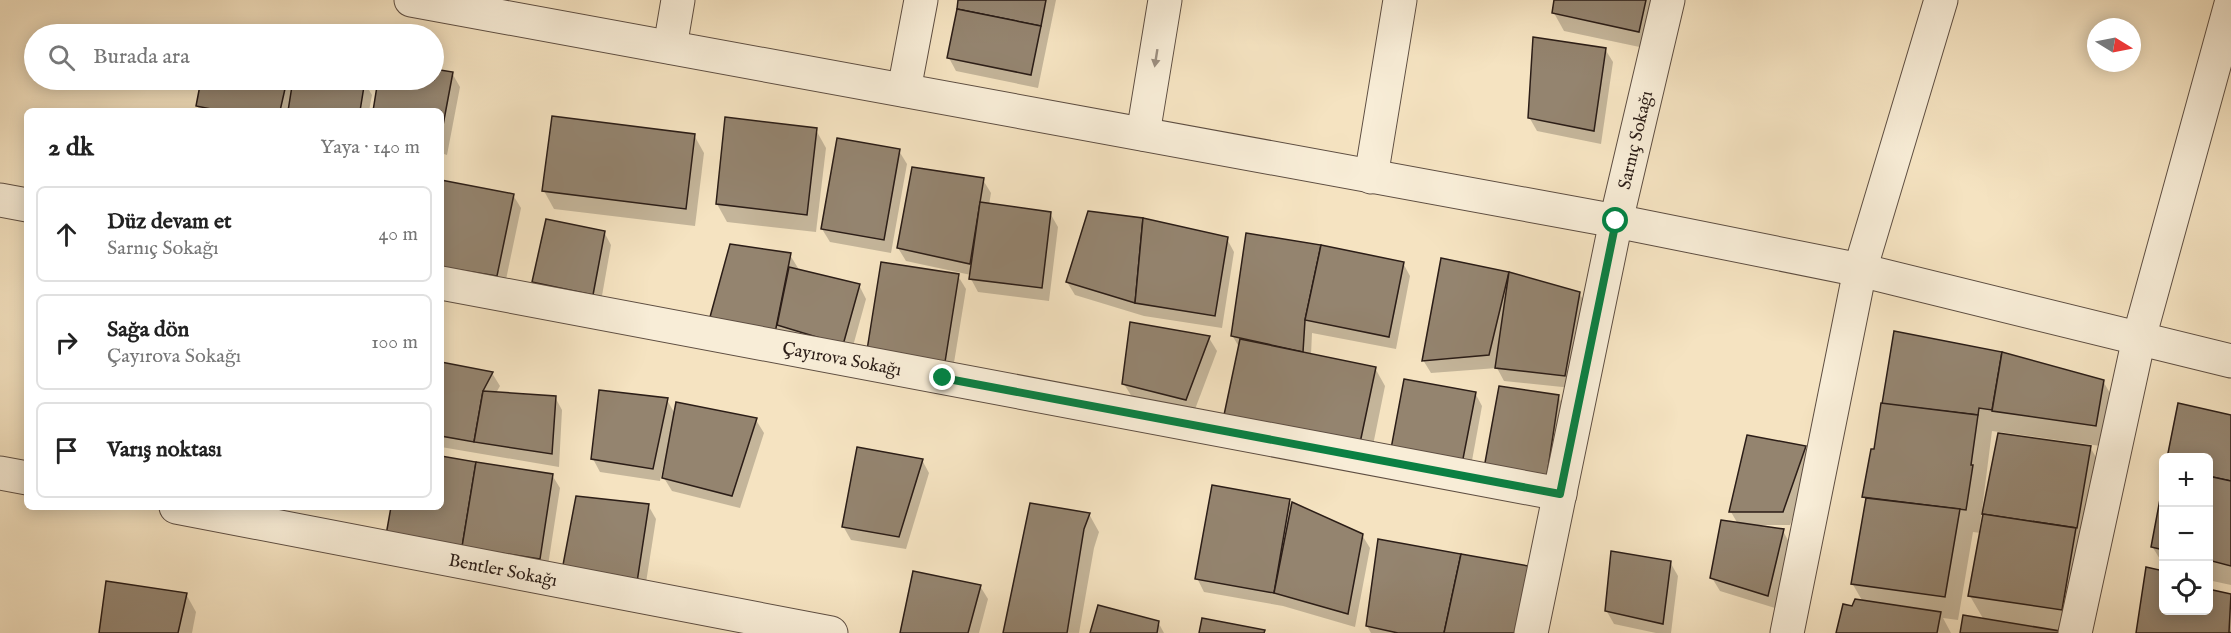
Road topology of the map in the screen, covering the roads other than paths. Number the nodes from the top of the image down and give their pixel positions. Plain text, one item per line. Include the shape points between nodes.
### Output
1 (678, 0) edge
2 (921, 0) edge
3 (1165, 0) edge
4 (1400, 0) edge
5 (1668, 0) edge
6 (1941, 0) edge
7 (424, 1) edge
8 (2231, 4) edge
9 (670, 47) junction
10 (904, 90) junction
11 (1143, 134) junction
12 (1371, 177) junction
13 (0, 200) edge
14 (24, 204) edge
15 (1616, 221) junction
16 (1860, 270) junction
17 (444, 284) edge
18 (2139, 338) junction
19 (2231, 361) edge
20 (0, 473) edge
21 (24, 477) edge
22 (1560, 494) junction
23 (192, 510) edge
24 (831, 633) edge
25 (1531, 633) edge
26 (1787, 633) edge
27 (2075, 633) edge

1 - 9 street
2 - 10 street
3 -> 11 street
4 - 12 street
5 - 15 street, Sarnıç Sokağı
6 - 16 street
7 - 9 street
8 - 18 street
9 - 10 street
10 - 11 street
11 - 12 street
12 - 15 street
13 - 14 street
15 - 16 street
15 - 22 street, Sarnıç Sokağı
16 - 18 street
16 - 26 street
17 - 22 street, Çayırova Sokağı
18 - 19 street
18 - 27 street
20 - 21 street
22 - 25 street, Sarnıç Sokağı
23 - 24 street, Bentler Sokağı

